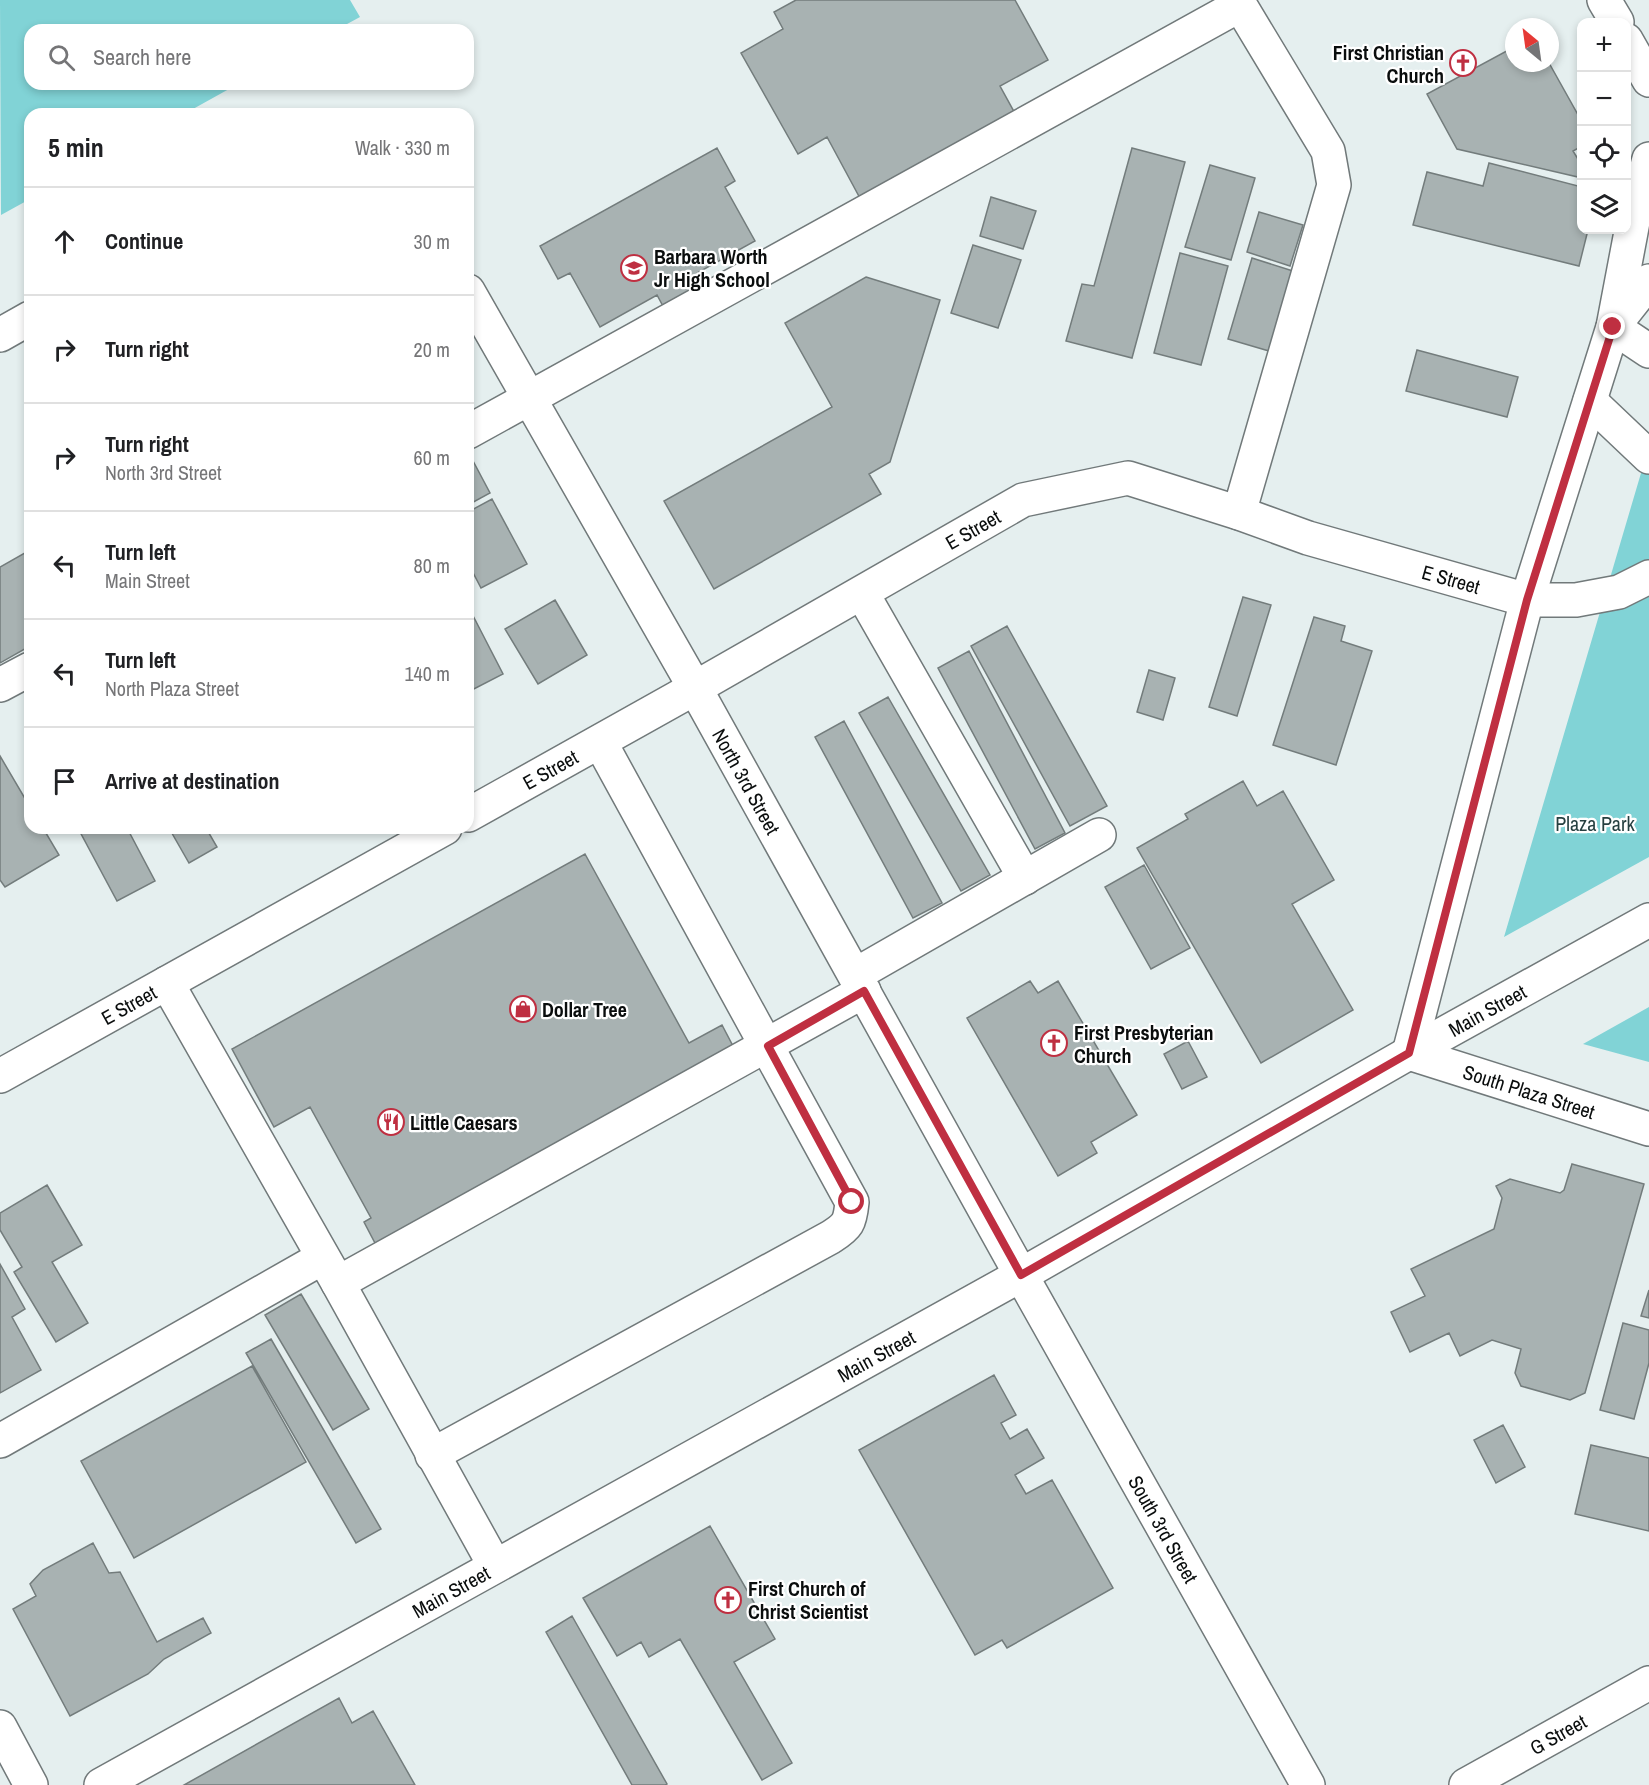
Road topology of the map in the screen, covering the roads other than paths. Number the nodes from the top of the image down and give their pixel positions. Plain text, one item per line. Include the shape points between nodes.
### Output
1 (1604, 0) edge
2 (1239, 2) edge
3 (1615, 18) edge
4 (1631, 49) edge
5 (1649, 80) edge
6 (1649, 159) edge
7 (1649, 281) edge
8 (474, 302) edge
9 (24, 321) edge
10 (1613, 327) junction
11 (0, 335) edge
12 (1649, 351) edge
13 (529, 399) junction
14 (1590, 401) junction
15 (474, 429) edge
16 (1649, 457) edge
17 (1239, 513) junction
18 (1649, 577) edge
19 (862, 593) junction
20 (1527, 600) junction
21 (24, 672) edge
22 (0, 685) edge
23 (695, 688) junction
24 (600, 742) junction
25 (474, 812) edge
26 (434, 834) edge
27 (1100, 835) dead end
28 (1025, 878) junction
29 (1649, 920) edge
30 (167, 983) junction
31 (860, 983) junction
32 (768, 1046) junction
33 (1409, 1053) junction
34 (0, 1076) edge
35 (1649, 1129) edge
36 (330, 1271) junction
37 (1021, 1275) junction
38 (0, 1441) edge
39 (432, 1455) junction
40 (495, 1566) junction
41 (1649, 1683) edge
42 (0, 1727) edge
43 (31, 1785) edge
44 (101, 1785) edge
45 (1308, 1785) edge
46 (1466, 1785) edge

1 - 3 street
2 - 13 street
2 - 17 street via 1328,151 1334,184
4 - 5 street
6 - 10 street
7 - 10 street
8 - 13 street, North 3rd Street
9 - 11 street
10 - 12 street
10 - 14 street
13 - 15 street
13 - 23 street, North 3rd Street
14 - 16 street
14 - 20 street
17 - 19 street, E Street via 1128,478 1023,500
17 - 20 street, E Street via 1308,538
18 - 20 street, E Street via 1619,592 1576,600
19 - 23 street, E Street
19 - 28 street
20 - 33 street
21 - 22 street
23 - 24 street, E Street
23 - 31 street, North 3rd Street
24 - 25 street, E Street
24 - 32 street
26 - 30 street, E Street
27 - 28 street
28 - 31 street
29 - 33 street, Main Street
30 - 34 street, E Street
30 - 36 street
31 - 32 street
31 - 37 street, North 3rd Street
32 - 36 street
32 - 39 street via 852,1202 851,1218 845,1228
33 - 35 street, South Plaza Street
33 - 37 street, Main Street
36 - 38 street
36 - 39 street
37 - 40 street, Main Street
37 - 45 street, South 3rd Street
39 - 40 street
40 - 44 street, Main Street
41 - 46 street, G Street
42 - 43 street

